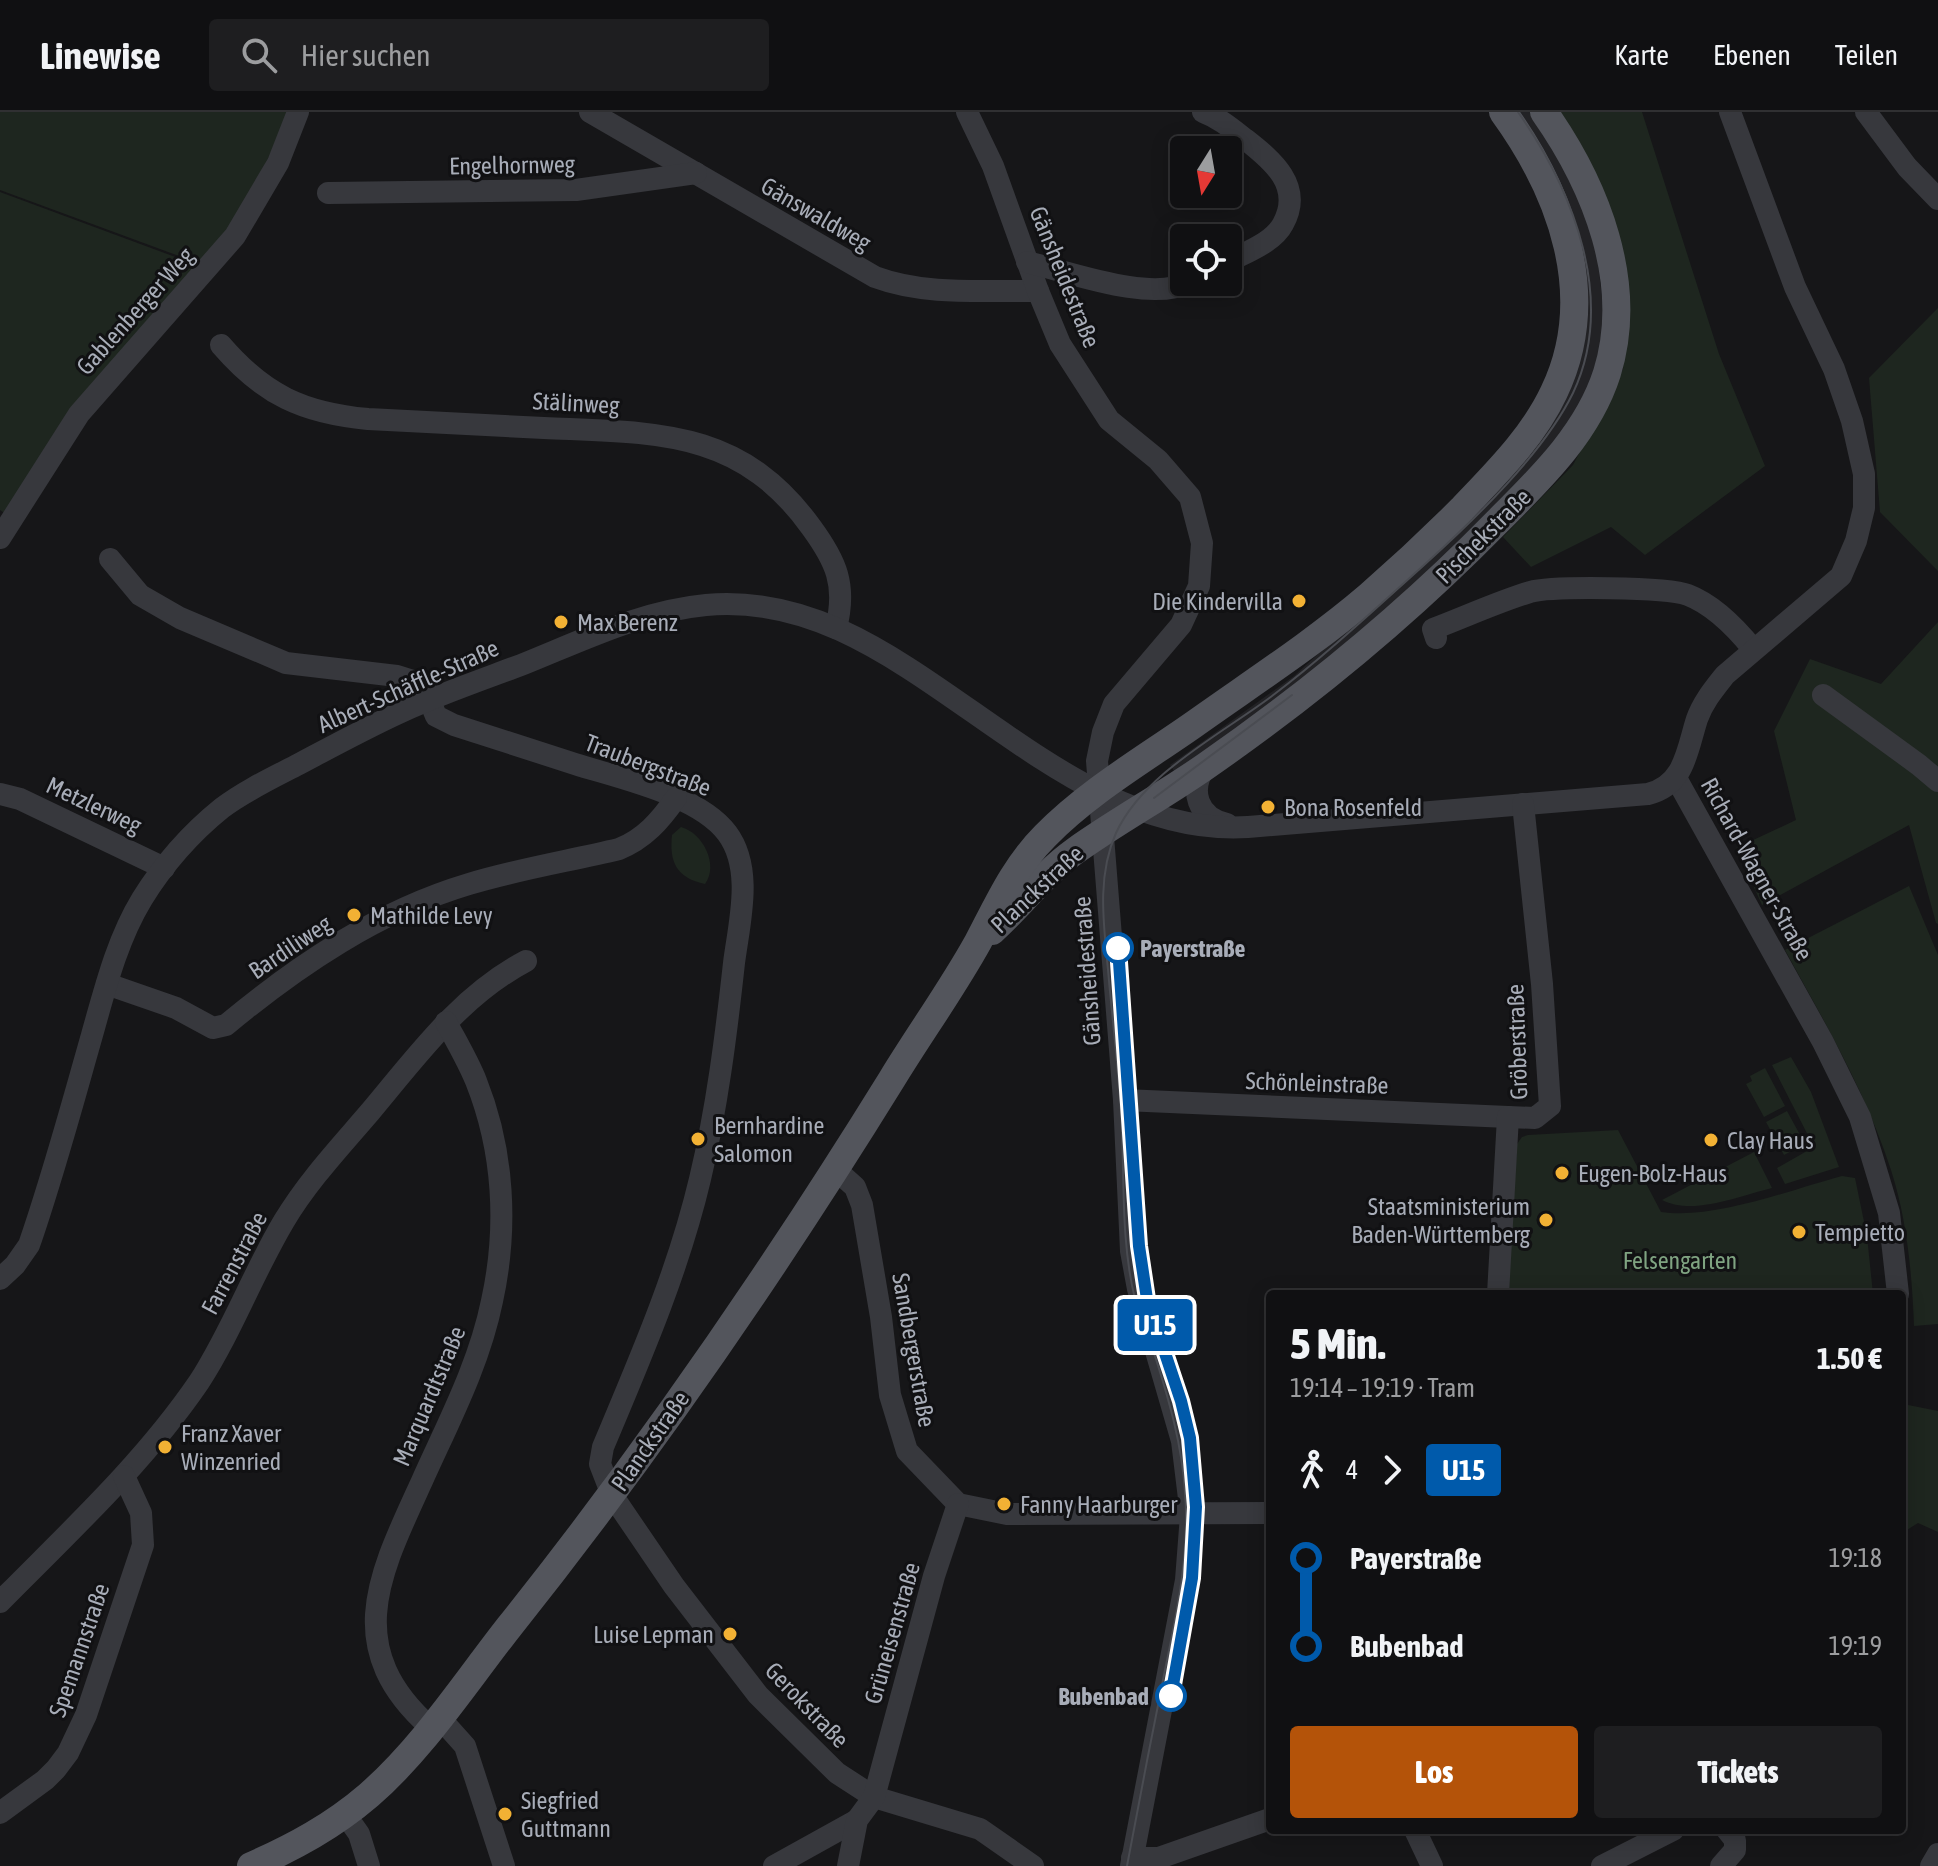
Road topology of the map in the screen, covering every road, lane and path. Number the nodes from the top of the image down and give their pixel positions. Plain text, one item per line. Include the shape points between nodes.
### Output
1 (298, 112) edge
2 (590, 112) edge
3 (967, 112) edge
4 (1203, 112) edge
5 (1503, 112) edge
6 (1544, 112) edge
7 (1730, 112) edge
8 (1866, 112) edge
9 (696, 173) junction
10 (328, 193) dead end
11 (1938, 199) edge
12 (1242, 254) edge
13 (1027, 262) junction
14 (1170, 288) edge
15 (1038, 291) junction
16 (221, 345) dead end
17 (0, 538) edge
18 (110, 559) dead end
19 (836, 628) junction
20 (1436, 638) dead end
21 (1753, 649) junction
22 (1823, 695) dead end
23 (430, 700) junction
24 (1100, 744) junction
25 (1060, 764) junction
26 (1206, 766) junction
27 (1676, 778) junction
28 (1098, 780) junction
29 (1938, 781) edge
30 (0, 794) edge
31 (676, 798) junction
32 (1523, 804) junction
33 (1139, 809) junction
34 (1248, 827) junction
35 (1103, 833) junction
36 (164, 868) junction
37 (1108, 898) junction
38 (974, 948) junction
39 (526, 961) dead end
40 (107, 984) junction
41 (446, 1022) junction
42 (1124, 1100) junction
43 (1508, 1117) junction
44 (836, 1170) junction
45 (0, 1279) edge
46 (1498, 1290) edge
47 (1898, 1290) edge
48 (124, 1476) junction
49 (612, 1495) junction
50 (958, 1504) junction
51 (1266, 1513) edge
52 (1191, 1515) junction
53 (0, 1602) edge
54 (435, 1722) junction
55 (874, 1797) junction
56 (0, 1813) edge
57 (345, 1814) junction
58 (857, 1820) junction
59 (1266, 1820) edge
60 (1417, 1834) edge
61 (1665, 1834) edge
62 (1730, 1834) edge
63 (1938, 1854) edge
64 (1132, 1862) edge
65 (251, 1866) edge
66 (369, 1866) edge
67 (504, 1866) edge
68 (774, 1866) edge
69 (848, 1866) edge
70 (1033, 1866) edge
71 (1432, 1866) edge
72 (1602, 1866) edge
73 (1721, 1866) edge
74 (1931, 1866) edge

1 - 17 street, Gablenberger Weg via 278,163 239,230 79,414
2 - 9 street, Gänswaldweg
3 - 13 street, Gänsheidestraße via 993,166
4 - 12 street via 1266,155 1290,189 1283,225
5 - 28 main road, Pischekstraße via 1554,202 1569,245 1575,308 1570,346 1547,406 1505,463 1367,598 1158,749
6 - 26 main road, Pischekstraße via 1594,203 1613,270 1612,349 1591,408 1529,490 1424,594 1315,686
7 - 21 street, Richard-Wagner-Straße via 1795,287 1834,369 1864,474 1864,508 1841,576
8 - 11 street
9 - 10 street, Engelhornweg via 576,190
9 - 15 street, Gänswaldweg via 855,267 895,284
13 - 14 street via 1137,289
13 - 15 street, Gänsheidestraße
15 - 24 street, Gänsheidestraße via 1060,344 1109,420 1158,460 1190,497 1202,543 1199,586 1181,625 1117,699
16 - 19 street, Stälinweg via 269,390 330,414 662,434 723,452 769,482 820,540 841,590
18 - 23 street, Traubergstraße via 140,595 199,628 300,666 408,679 423,686
19 - 23 street, Albert-Schäffle-Straße via 763,607 682,609 636,619
19 - 25 street, Albert-Schäffle-Straße
20 - 21 street via 1433,629 1528,593 1564,588 1689,595 1737,629
21 - 27 street, Richard-Wagner-Straße via 1709,695
22 - 29 street
23 - 31 street, Traubergstraße via 436,716 454,725
23 - 36 street, Albert-Schäffle-Straße via 254,787 224,807
24 - 25 street via 1089,760
24 - 28 street, Gänsheidestraße
25 - 28 street, Albert-Schäffle-Straße
26 - 33 main road, Pischekstraße
26 - 34 street via 1197,784 1201,810 1216,821
27 - 32 street via 1648,794
27 - 47 street, Richard-Wagner-Straße via 1860,1117 1889,1213
28 - 33 street
28 - 35 street, Gänsheidestraße
28 - 38 main road, Planckstraße via 1028,856 1001,894
30 - 36 street, Metzlerweg
31 - 40 street, Bardiliweg via 634,843 468,884 413,905 296,969 218,1028
31 - 49 street, Traubergstraße via 706,813 728,834 737,854 742,898 709,1138 693,1207 673,1272 603,1447 600,1464
32 - 34 street
32 - 43 street, Gröberstraße via 1550,1106 1535,1118
33 - 34 street via 1202,826
33 - 35 main road, Pischekstraße
33 - 37 street via 1119,844
35 - 37 street, Gänsheidestraße
35 - 38 main road, Planckstraße via 1049,873
36 - 40 street, Albert-Schäffle-Straße via 129,923
37 - 42 street, Gänsheidestraße
38 - 44 main road, Planckstraße
39 - 41 street, Farrenstraße via 481,990
40 - 45 street, Albert-Schäffle-Straße via 29,1245
41 - 48 street, Farrenstraße via 298,1200 200,1380
41 - 54 street, Marquardtstraße via 489,1119 502,1231 493,1298 477,1356 378,1589 378,1638 389,1680 409,1707
42 - 43 street, Schönleinstraße
42 - 52 street, Gänsheidestraße via 1135,1276 1182,1441
43 - 46 street, Gröberstraße
44 - 49 main road, Planckstraße
44 - 50 street, Sandbergerstraße via 855,1187 862,1205 890,1395 907,1451
48 - 53 street, Farrenstraße
48 - 56 street, Spemannstraße via 141,1513 143,1545 86,1715 56,1769
49 - 54 main road, Planckstraße
49 - 55 street, Gerokstraße via 758,1695 837,1773
50 - 52 street via 1007,1514
50 - 55 street, Grüneisenstraße
51 - 52 street
52 - 64 street, Gänsheidestraße via 1186,1580
54 - 57 main road, Planckstraße via 391,1774
54 - 67 street, Marquardtstraße via 465,1746
55 - 58 street, Grüneisenstraße
55 - 70 street, Gerokstraße via 980,1829
57 - 65 main road, Planckstraße via 298,1845
57 - 66 street via 359,1834
58 - 68 street
58 - 69 street, Grüneisenstraße
59 - 64 street via 1159,1858
60 - 71 street
61 - 72 street
62 - 73 street via 1735,1850
63 - 74 street

